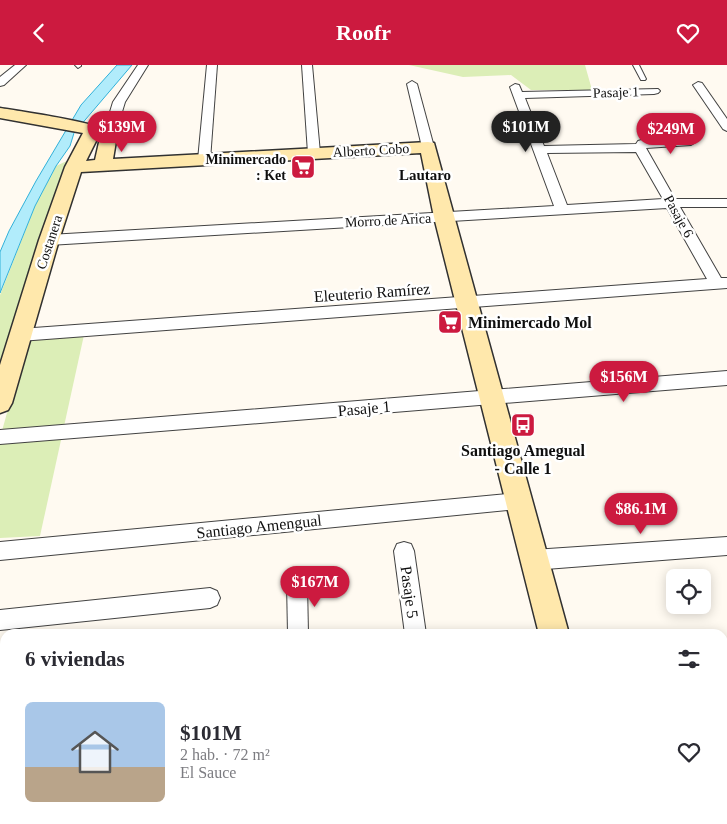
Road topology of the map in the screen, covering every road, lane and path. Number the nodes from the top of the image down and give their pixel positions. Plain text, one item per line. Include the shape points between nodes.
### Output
1 (21, 65) edge
2 (143, 65) edge
3 (212, 65) edge
4 (307, 65) edge
5 (636, 65) edge
6 (643, 79) dead end
7 (0, 83) edge
8 (412, 84) dead end
9 (698, 85) dead end
10 (654, 91) dead end
11 (713, 106) junction
12 (727, 106) edge
13 (0, 113) edge
14 (727, 127) edge
15 (94, 131) junction
16 (690, 141) dead end
17 (428, 147) junction
18 (640, 148) junction
19 (539, 150) junction
20 (314, 153) junction
21 (204, 160) junction
22 (103, 166) junction
23 (74, 167) junction
24 (672, 203) junction
25 (727, 203) edge
26 (562, 210) junction
27 (444, 217) junction
28 (49, 240) junction
29 (722, 284) edge
30 (467, 303) junction
31 (20, 335) junction
32 (727, 378) edge
33 (491, 398) junction
34 (0, 403) edge
35 (0, 437) edge
36 (518, 501) junction
37 (0, 551) edge
38 (404, 551) dead end
39 (725, 552) edge
40 (533, 560) junction
41 (297, 583) dead end
42 (210, 598) dead end
43 (0, 620) edge
44 (298, 629) edge
45 (415, 629) edge
46 (553, 629) edge

1 - 7 street
2 - 15 street via 119,102
3 - 21 street
4 - 20 street
5 - 6 lane
8 - 17 street
9 - 11 street
10 - 19 street, Pasaje 1 via 516,91
11 - 12 street
11 - 14 street
13 - 15 street
15 - 22 street
15 - 23 street, Costanera
16 - 18 street via 645,143
17 - 20 street, Alberto Cobo
17 - 27 street
18 - 19 street
18 - 24 street, Pasaje 6
19 - 26 street
20 - 21 street, Alberto Cobo
21 - 22 street, Alberto Cobo
22 - 23 street, Alberto Cobo
23 - 28 street, Costanera
24 - 25 street, Morro de Arica
24 - 26 street, Morro de Arica
24 - 29 street, Pasaje 6
26 - 27 street, Morro de Arica
27 - 28 street, Morro de Arica
27 - 30 street
28 - 31 street, Costanera
29 - 30 street, Eleuterio Ramírez
30 - 31 street, Eleuterio Ramírez
30 - 33 street
31 - 34 street, Costanera
32 - 33 street, Pasaje 1
33 - 35 street, Pasaje 1
33 - 36 street
36 - 37 street, Santiago Amengual
36 - 40 street
38 - 45 street, Pasaje 5
39 - 40 street
40 - 46 street
41 - 44 street
42 - 43 street

